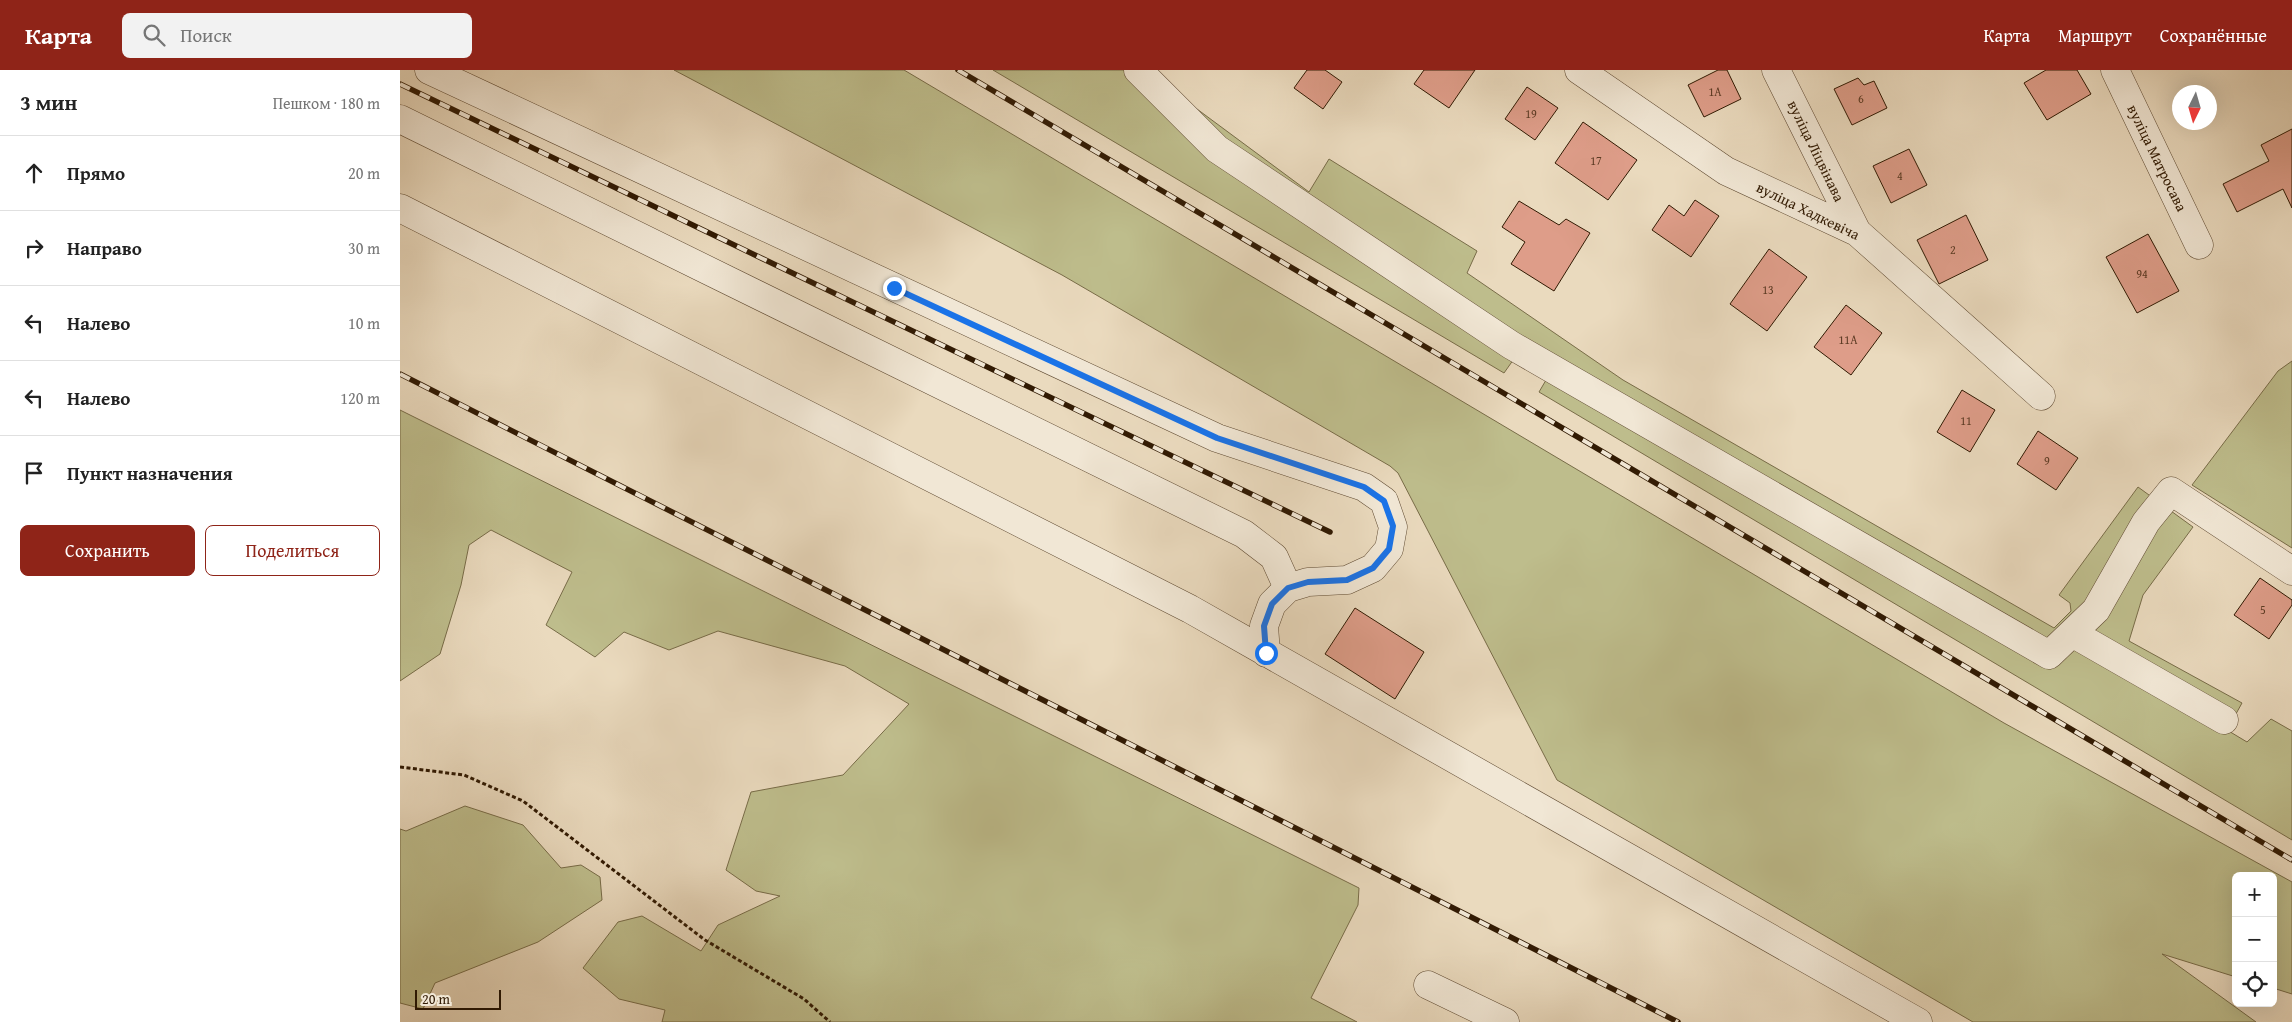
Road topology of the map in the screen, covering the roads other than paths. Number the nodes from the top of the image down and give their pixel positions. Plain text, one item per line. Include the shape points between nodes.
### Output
1 (429, 70) edge
2 (1138, 70) edge
3 (1579, 70) edge
4 (1776, 70) edge
5 (2115, 70) edge
6 (400, 119) edge
7 (400, 208) edge
8 (1857, 232) junction
9 (2199, 246) dead end
10 (2041, 396) dead end
11 (2292, 571) edge
12 (1288, 588) junction
13 (2072, 633) junction
14 (1266, 653) junction
15 (2224, 720) dead end
16 (1428, 985) dead end
17 (1505, 1022) edge
18 (1918, 1022) edge

1 - 12 street via 1217,438 1364,487 1384,501 1393,526 1389,549 1373,568 1347,580 1308,582
2 - 13 street via 1217,149 1511,345 2049,655
3 - 8 street, вуліца Хадкевіча via 1726,171
4 - 8 street, вуліца Ліцвінава
5 - 9 street, вуліца Матросава
6 - 12 street via 1244,534 1274,557
7 - 14 street via 1190,609
8 - 10 street, вуліца Хадкевіча
11 - 13 street via 2171,491 2146,522 2096,610
12 - 14 street via 1272,604 1264,626
13 - 15 street
14 - 18 street
16 - 17 street

